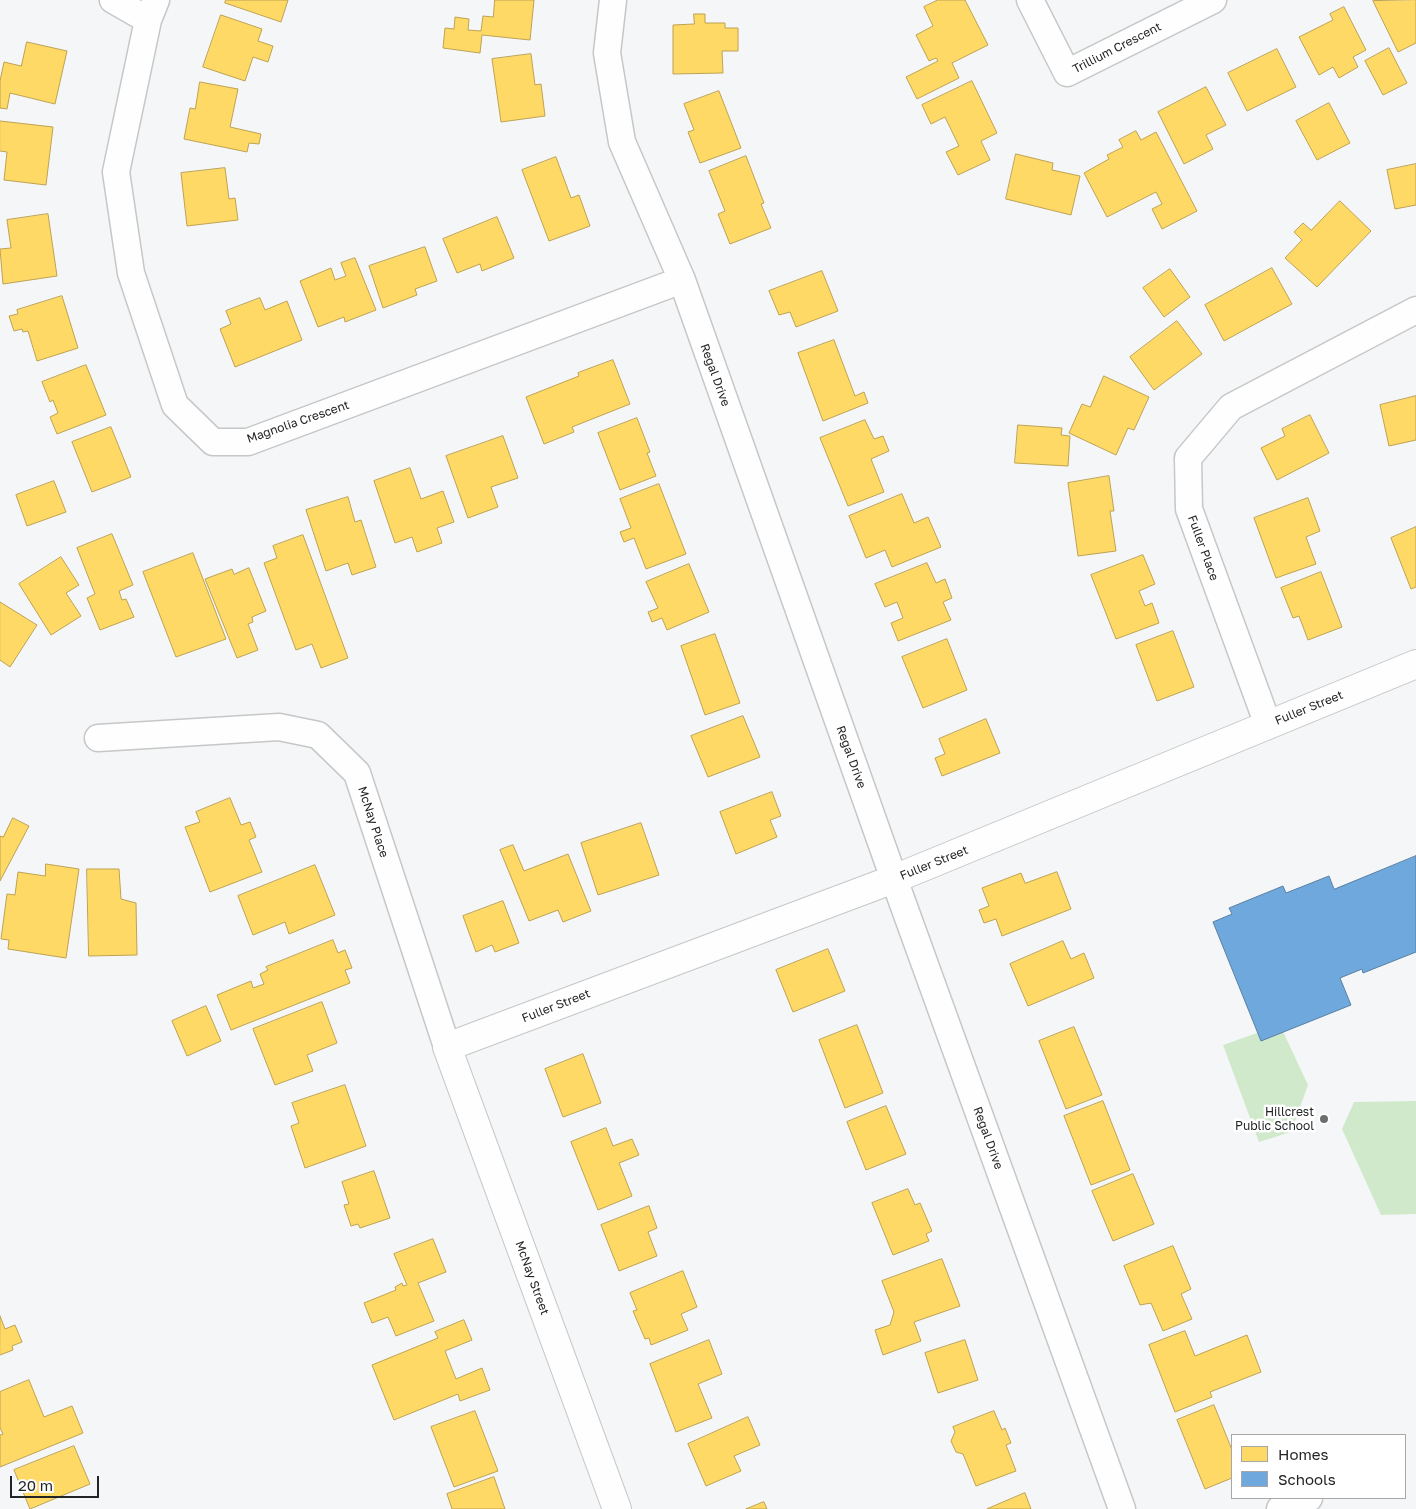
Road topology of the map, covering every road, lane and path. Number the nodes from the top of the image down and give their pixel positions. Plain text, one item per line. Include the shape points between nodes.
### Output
1 (113, 0) edge
2 (613, 0) edge
3 (1030, 0) edge
4 (1213, 0) edge
5 (152, 10) edge
6 (682, 280) junction
7 (1416, 310) edge
8 (1416, 664) edge
9 (1268, 725) junction
10 (98, 738) dead end
11 (894, 879) junction
12 (447, 1047) junction
13 (1306, 1499) edge
14 (616, 1509) edge
15 (1122, 1509) edge
16 (1280, 1509) edge

1 - 5 street
2 - 6 street, Regal Drive via 607,53 622,142
3 - 4 street, Trillium Crescent via 1067,73
5 - 6 street, Magnolia Crescent via 116,172 130,273 174,405 214,442 248,442
6 - 11 street, Regal Drive
7 - 9 street, Fuller Place via 1231,407 1188,458 1189,509
8 - 9 street, Fuller Street
9 - 11 street, Fuller Street
10 - 12 street, McNay Place via 279,727 318,735 357,773
11 - 12 street, Fuller Street
11 - 15 street, Regal Drive
12 - 14 street, McNay Street
13 - 16 street

